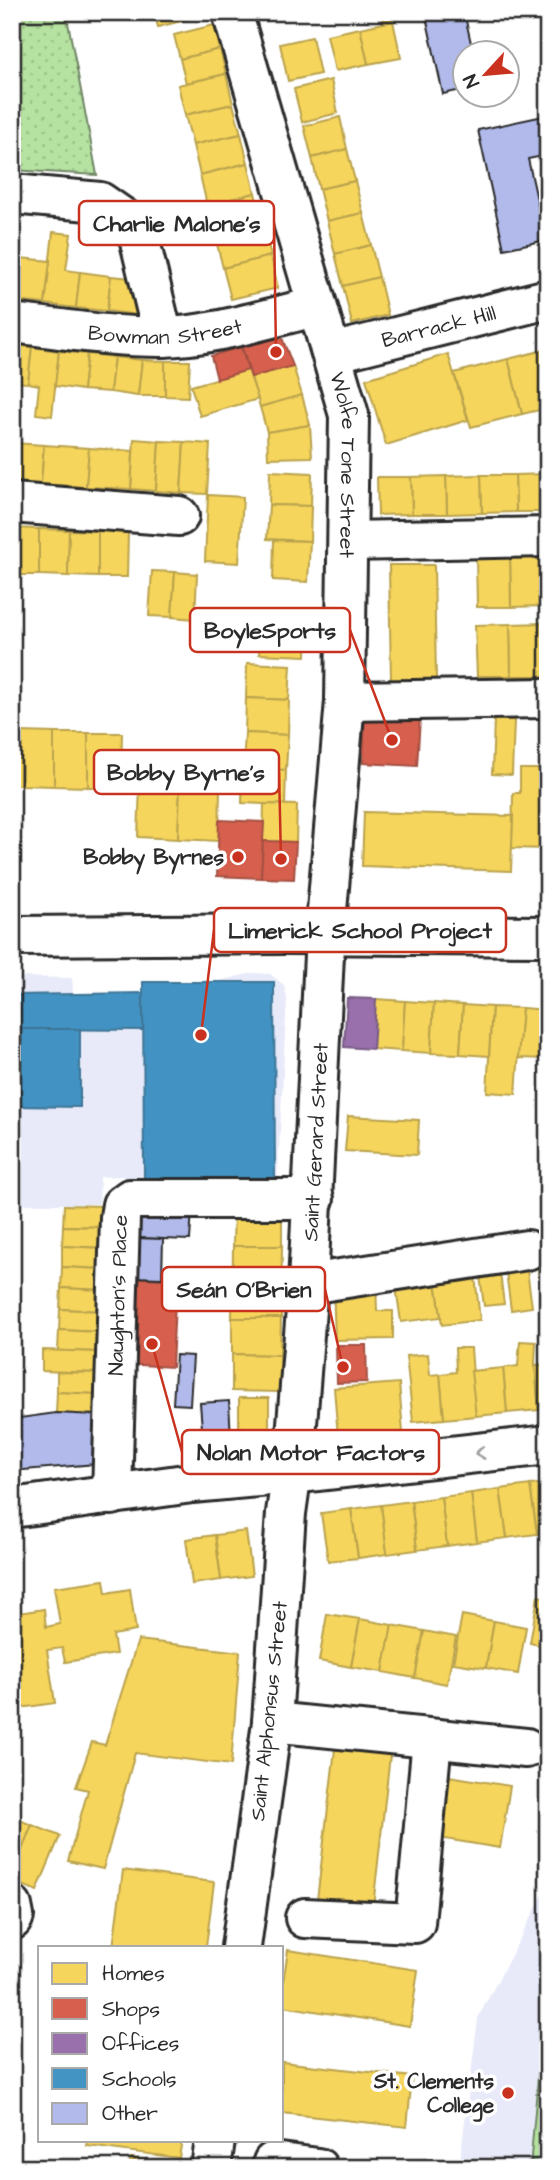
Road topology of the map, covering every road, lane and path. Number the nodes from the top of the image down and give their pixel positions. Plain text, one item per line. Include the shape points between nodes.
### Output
1 (233, 12) edge
2 (12, 194) edge
3 (548, 299) edge
4 (316, 307) junction
5 (12, 323) edge
6 (163, 337) junction
7 (332, 353) junction
8 (12, 503) edge
9 (179, 516) dead end
10 (548, 537) edge
11 (349, 541) junction
12 (548, 698) edge
13 (345, 701) junction
14 (325, 934) junction
15 (12, 936) edge
16 (548, 936) edge
17 (314, 1199) junction
18 (527, 1250) dead end
19 (308, 1284) junction
20 (548, 1445) edge
21 (291, 1474) junction
22 (112, 1495) junction
23 (12, 1508) edge
24 (272, 1722) junction
25 (432, 1739) junction
26 (526, 1748) dead end
27 (12, 1906) edge
28 (305, 1919) dead end
29 (12, 1920) edge
30 (241, 1946) edge
31 (215, 2142) edge
32 (273, 2162) dead end
33 (211, 2168) edge
34 (318, 2168) edge

1 - 4 street, Wolfe Tone Street
2 - 6 street via 100,202 123,218 138,233
3 - 7 street, Barrack Hill
4 - 6 street, Bowman Street
4 - 7 street, Wolfe Tone Street
5 - 6 street, Bowman Street
7 - 11 street, Wolfe Tone Street via 349,415
8 - 9 street
10 - 11 street
11 - 13 street, Wolfe Tone Street
12 - 13 street
13 - 14 street, Wolfe Tone Street
14 - 15 street
14 - 16 street
14 - 17 street, Saint Gerard Street
17 - 19 street, Saint Gerard Street
17 - 22 street, Naughton's Place via 130,1199 122,1205
18 - 19 street
19 - 21 street, Saint Gerard Street
20 -> 21 street
21 - 22 street
21 - 24 street, Saint Alphonsus Street
22 - 23 street
24 - 25 street
24 - 30 street, Saint Alphonsus Street
25 - 26 street
25 - 28 street via 415,1923
27 - 29 street
31 - 33 street
32 - 34 street

